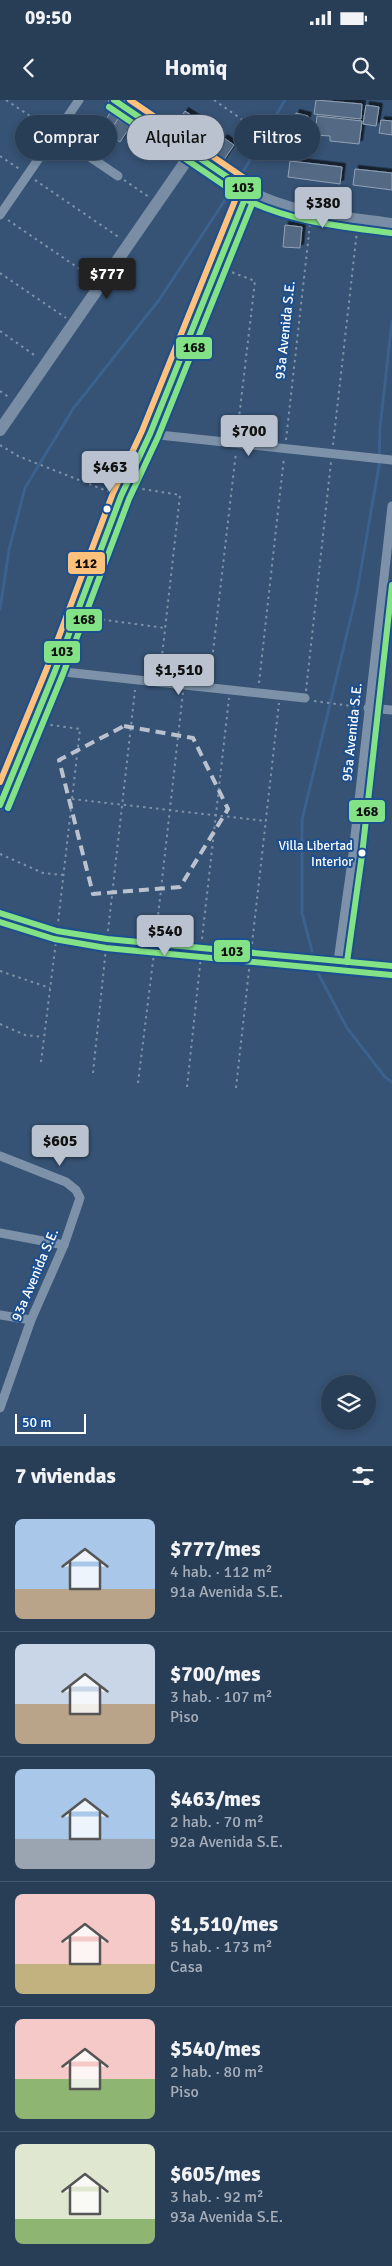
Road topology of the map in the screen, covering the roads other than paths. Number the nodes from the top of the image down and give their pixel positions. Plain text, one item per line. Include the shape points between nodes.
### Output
1 (79, 100) edge
2 (114, 100) edge
3 (69, 115) edge
4 (135, 115) edge
5 (38, 160) edge
6 (94, 160) edge
7 (187, 160) edge
8 (200, 160) edge
9 (118, 176) road end
10 (248, 192) junction
11 (0, 214) edge
12 (392, 224) edge
13 (0, 430) edge
14 (150, 434) junction
15 (384, 460) edge
16 (392, 506) edge
17 (55, 671) junction
18 (305, 698) road end
19 (368, 708) junction
20 (392, 710) edge
21 (0, 805) edge
22 (0, 912) edge
23 (338, 961) junction
24 (392, 966) edge
25 (0, 1156) edge
26 (0, 1234) edge
27 (64, 1245) junction
28 (0, 1315) edge
29 (31, 1320) junction
30 (3, 1391) edge
31 (0, 1408) edge

1 - 3 street
2 - 4 street
5 - 11 street
6 - 9 street
7 - 13 street
8 - 10 street
10 - 12 street via 289,209 311,214
10 - 14 street
14 - 15 street
14 - 17 street via 121,496
16 - 19 street, 95a Avenida S.E.
17 - 18 street
17 - 21 street
19 - 20 street
19 - 23 street, 95a Avenida S.E.
22 - 23 street via 57,931 107,939
23 - 24 street
25 - 27 street, 93a Avenida S.E. via 66,1182 76,1190 80,1198
26 - 27 street
27 - 29 street, 93a Avenida S.E.
28 - 29 street
29 - 30 street, 93a Avenida S.E.
30 - 31 street, 93a Avenida S.E.

